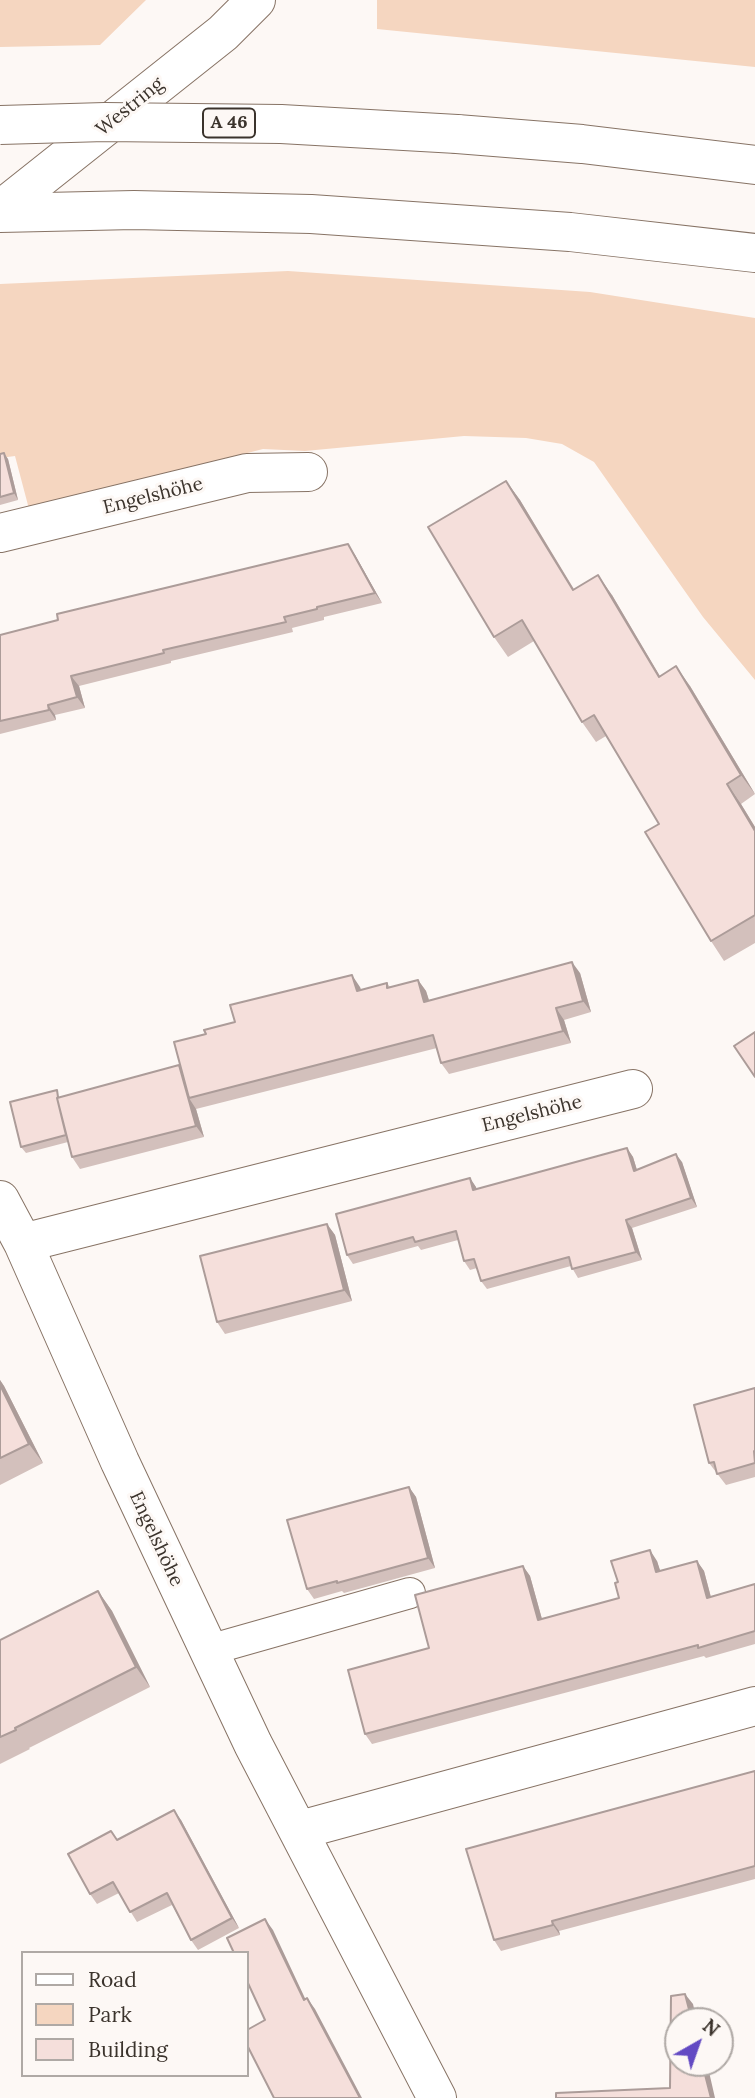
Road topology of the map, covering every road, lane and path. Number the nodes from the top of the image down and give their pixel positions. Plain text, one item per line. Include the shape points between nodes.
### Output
1 (256, 0) edge
2 (0, 125) edge
3 (755, 165) edge
4 (0, 211) edge
5 (755, 253) edge
6 (308, 472) dead end
7 (0, 533) edge
8 (633, 1089) dead end
9 (0, 1200) edge
10 (23, 1243) junction
11 (410, 1593) dead end
12 (209, 1650) junction
13 (755, 1706) edge
14 (300, 1830) junction
15 (437, 2098) edge

1 - 4 main road, Westring via 223,33
2 - 3 main road, A 46, bridge via 281,124 582,144
4 - 5 main road via 311,214 570,232
6 - 7 main road, Engelshöhe via 247,473
8 - 10 main road, Engelshöhe
9 - 10 main road, Engelshöhe
10 - 12 main road, Engelshöhe
11 - 12 lane
12 - 14 main road, Engelshöhe
13 - 14 main road
14 - 15 main road, Engelshöhe

